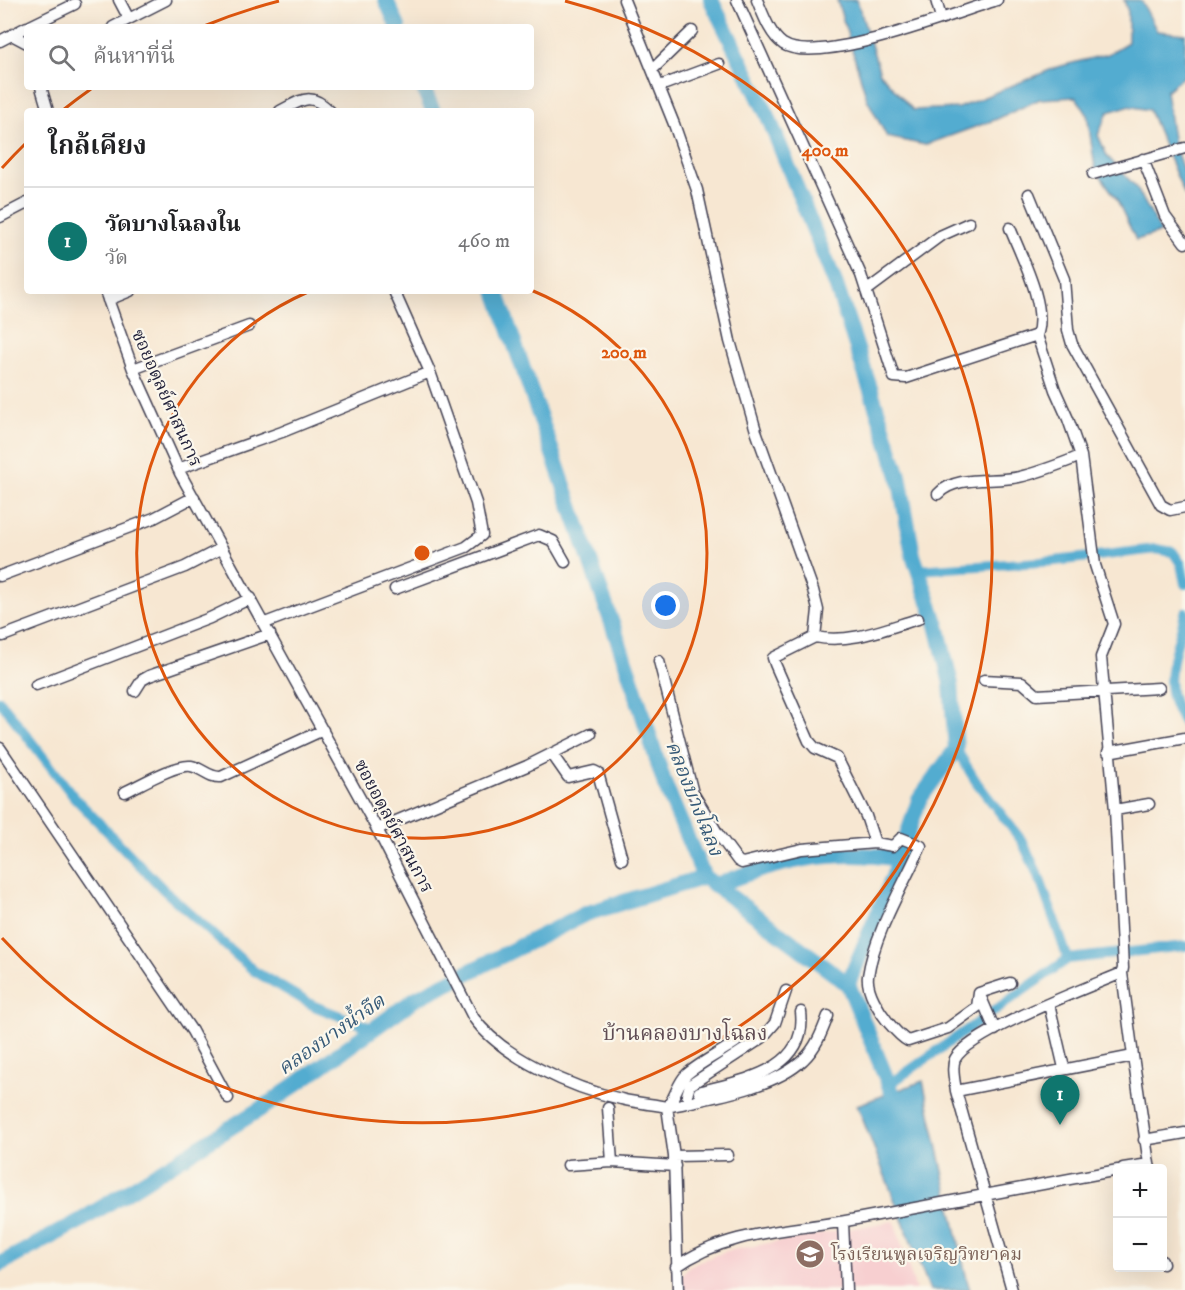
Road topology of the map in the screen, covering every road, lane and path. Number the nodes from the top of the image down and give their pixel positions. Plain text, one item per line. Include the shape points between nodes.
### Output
1 (119, 0) edge
2 (166, 0) edge
3 (624, 0) edge
4 (737, 0) edge
5 (757, 0) edge
6 (936, 0) edge
7 (997, 0) edge
8 (75, 4) dead end
9 (941, 18) junction
10 (129, 19) junction
11 (33, 24) edge
12 (119, 24) edge
13 (24, 29) edge
14 (692, 31) dead end
15 (12, 35) junction
16 (0, 41) edge
17 (24, 41) edge
18 (720, 64) dead end
19 (652, 69) junction
20 (660, 86) junction
21 (42, 90) edge
22 (47, 108) edge
23 (287, 108) edge
24 (327, 108) edge
25 (1185, 148) edge
26 (1143, 159) junction
27 (1093, 174) dead end
28 (1029, 194) dead end
29 (24, 205) edge
30 (0, 217) edge
31 (969, 223) dead end
32 (1011, 228) dead end
33 (1185, 243) edge
34 (866, 291) junction
35 (395, 294) edge
36 (107, 295) edge
37 (249, 326) dead end
38 (1037, 335) junction
39 (133, 369) junction
40 (430, 372) junction
41 (1081, 456) junction
42 (178, 469) junction
43 (938, 494) dead end
44 (194, 497) junction
45 (1185, 507) edge
46 (222, 548) junction
47 (565, 562) dead end
48 (0, 576) edge
49 (395, 589) dead end
50 (251, 598) junction
51 (918, 619) dead end
52 (265, 623) junction
53 (270, 633) junction
54 (3, 636) dead end
55 (815, 637) junction
56 (659, 661) dead end
57 (984, 680) dead end
58 (36, 685) dead end
59 (1159, 688) dead end
60 (1103, 690) junction
61 (135, 691) dead end
62 (323, 730) junction
63 (591, 734) dead end
64 (1185, 738) edge
65 (0, 748) edge
66 (1108, 752) junction
67 (552, 754) junction
68 (125, 792) dead end
69 (1149, 804) dead end
70 (1115, 810) junction
71 (377, 829) junction
72 (875, 843) junction
73 (622, 859) dead end
74 (1122, 970) junction
75 (1010, 983) dead end
76 (786, 991) dead end
77 (980, 994) junction
78 (1049, 1004) junction
79 (801, 1012) dead end
80 (828, 1016) dead end
81 (995, 1030) junction
82 (735, 1042) dead end
83 (1133, 1056) junction
84 (1064, 1068) junction
85 (956, 1091) junction
86 (681, 1096) junction
87 (228, 1098) dead end
88 (667, 1107) junction
89 (608, 1108) dead end
90 (1185, 1133) edge
91 (1144, 1140) junction
92 (728, 1155) dead end
93 (674, 1161) junction
94 (612, 1162) junction
95 (1150, 1164) edge
96 (568, 1166) dead end
97 (1113, 1171) edge
98 (986, 1195) junction
99 (843, 1222) junction
100 (676, 1267) junction
101 (678, 1290) edge
102 (846, 1290) edge
103 (1012, 1290) edge

1 - 10 street
2 - 10 street
3 - 19 street
4 - 34 street
5 - 9 street via 774,35 783,44 801,50 871,40
6 - 9 street
7 - 9 street
8 - 11 street
10 - 12 street
13 - 15 street
14 - 19 street
15 - 16 street
15 - 17 street
18 - 20 street
19 - 20 street
20 - 55 street via 697,190 730,341 756,431 813,590 818,610
21 - 22 street
23 - 24 street via 310,98
25 - 26 street
26 - 27 street
26 - 33 street via 1165,216
28 - 45 street via 1064,279 1072,344 1161,505 1170,510
29 - 30 street
31 - 34 street via 940,236
32 - 38 street via 1038,308
34 - 38 street via 891,373 897,378
35 - 40 street
36 - 39 street, ซอยอดุลย์ศาสนการ
37 - 39 street
38 - 41 street
39 - 42 street, ซอยอดุลย์ศาสนการ
40 - 42 street
40 - 52 street via 476,503 482,535 466,547
41 - 43 street via 1044,471 958,484
41 - 60 street via 1095,565 1114,624 1101,657
42 - 44 street, ซอยอดุลย์ศาสนการ
44 - 46 street, ซอยอดุลย์ศาสนการ
44 - 48 street via 154,518
46 - 50 street, ซอยอดุลย์ศาสนการ
46 - 54 street via 185,567
47 - 49 street via 553,541 539,535
50 - 52 street, ซอยอดุลย์ศาสนการ
50 - 58 street via 210,618
51 - 55 street via 834,641
52 - 53 street, ซอยอดุลย์ศาสนการ
53 - 61 street via 149,676
53 - 62 street, ซอยอดุลย์ศาสนการ
55 - 72 street via 773,658 810,741 815,748 837,758
56 - 72 street via 693,793 738,861 802,849
57 - 60 street via 1022,682 1037,695
59 - 60 street
60 - 66 street
62 - 68 street via 221,777 193,766 181,767
62 - 71 street, ซอยอดุลย์ศาสนการ
63 - 67 street
64 - 66 street
65 - 87 street via 192,1031
66 - 70 street
67 - 71 street
67 - 73 street via 568,777 598,773
69 - 70 street
70 - 74 street
71 - 88 street, ซอยอดุลย์ศาสนการ via 473,1017 495,1042 569,1082 620,1099
72 - 77 street via 892,846 902,838 921,846 878,941 868,977 884,1017 908,1041 948,1028 976,1007
74 - 78 street
74 - 83 street
75 - 77 street
76 - 86 street via 775,1023 762,1038 690,1085
77 - 81 street
78 - 81 street
78 - 84 street
79 - 86 street via 800,1035 781,1065
80 - 88 street via 817,1044 794,1068 750,1086
81 - 85 street via 956,1057
82 - 86 street via 687,1074 681,1082
83 - 84 street
83 - 91 street
84 - 85 street
85 - 98 street
86 - 88 street
88 - 93 street
89 - 94 street
90 - 91 street
91 - 95 street
92 - 93 street
93 - 94 street
93 - 100 street
94 - 96 street
97 - 98 street
98 - 99 street
98 - 103 street
99 - 100 street via 749,1236 696,1252
99 - 102 street
100 - 101 street

